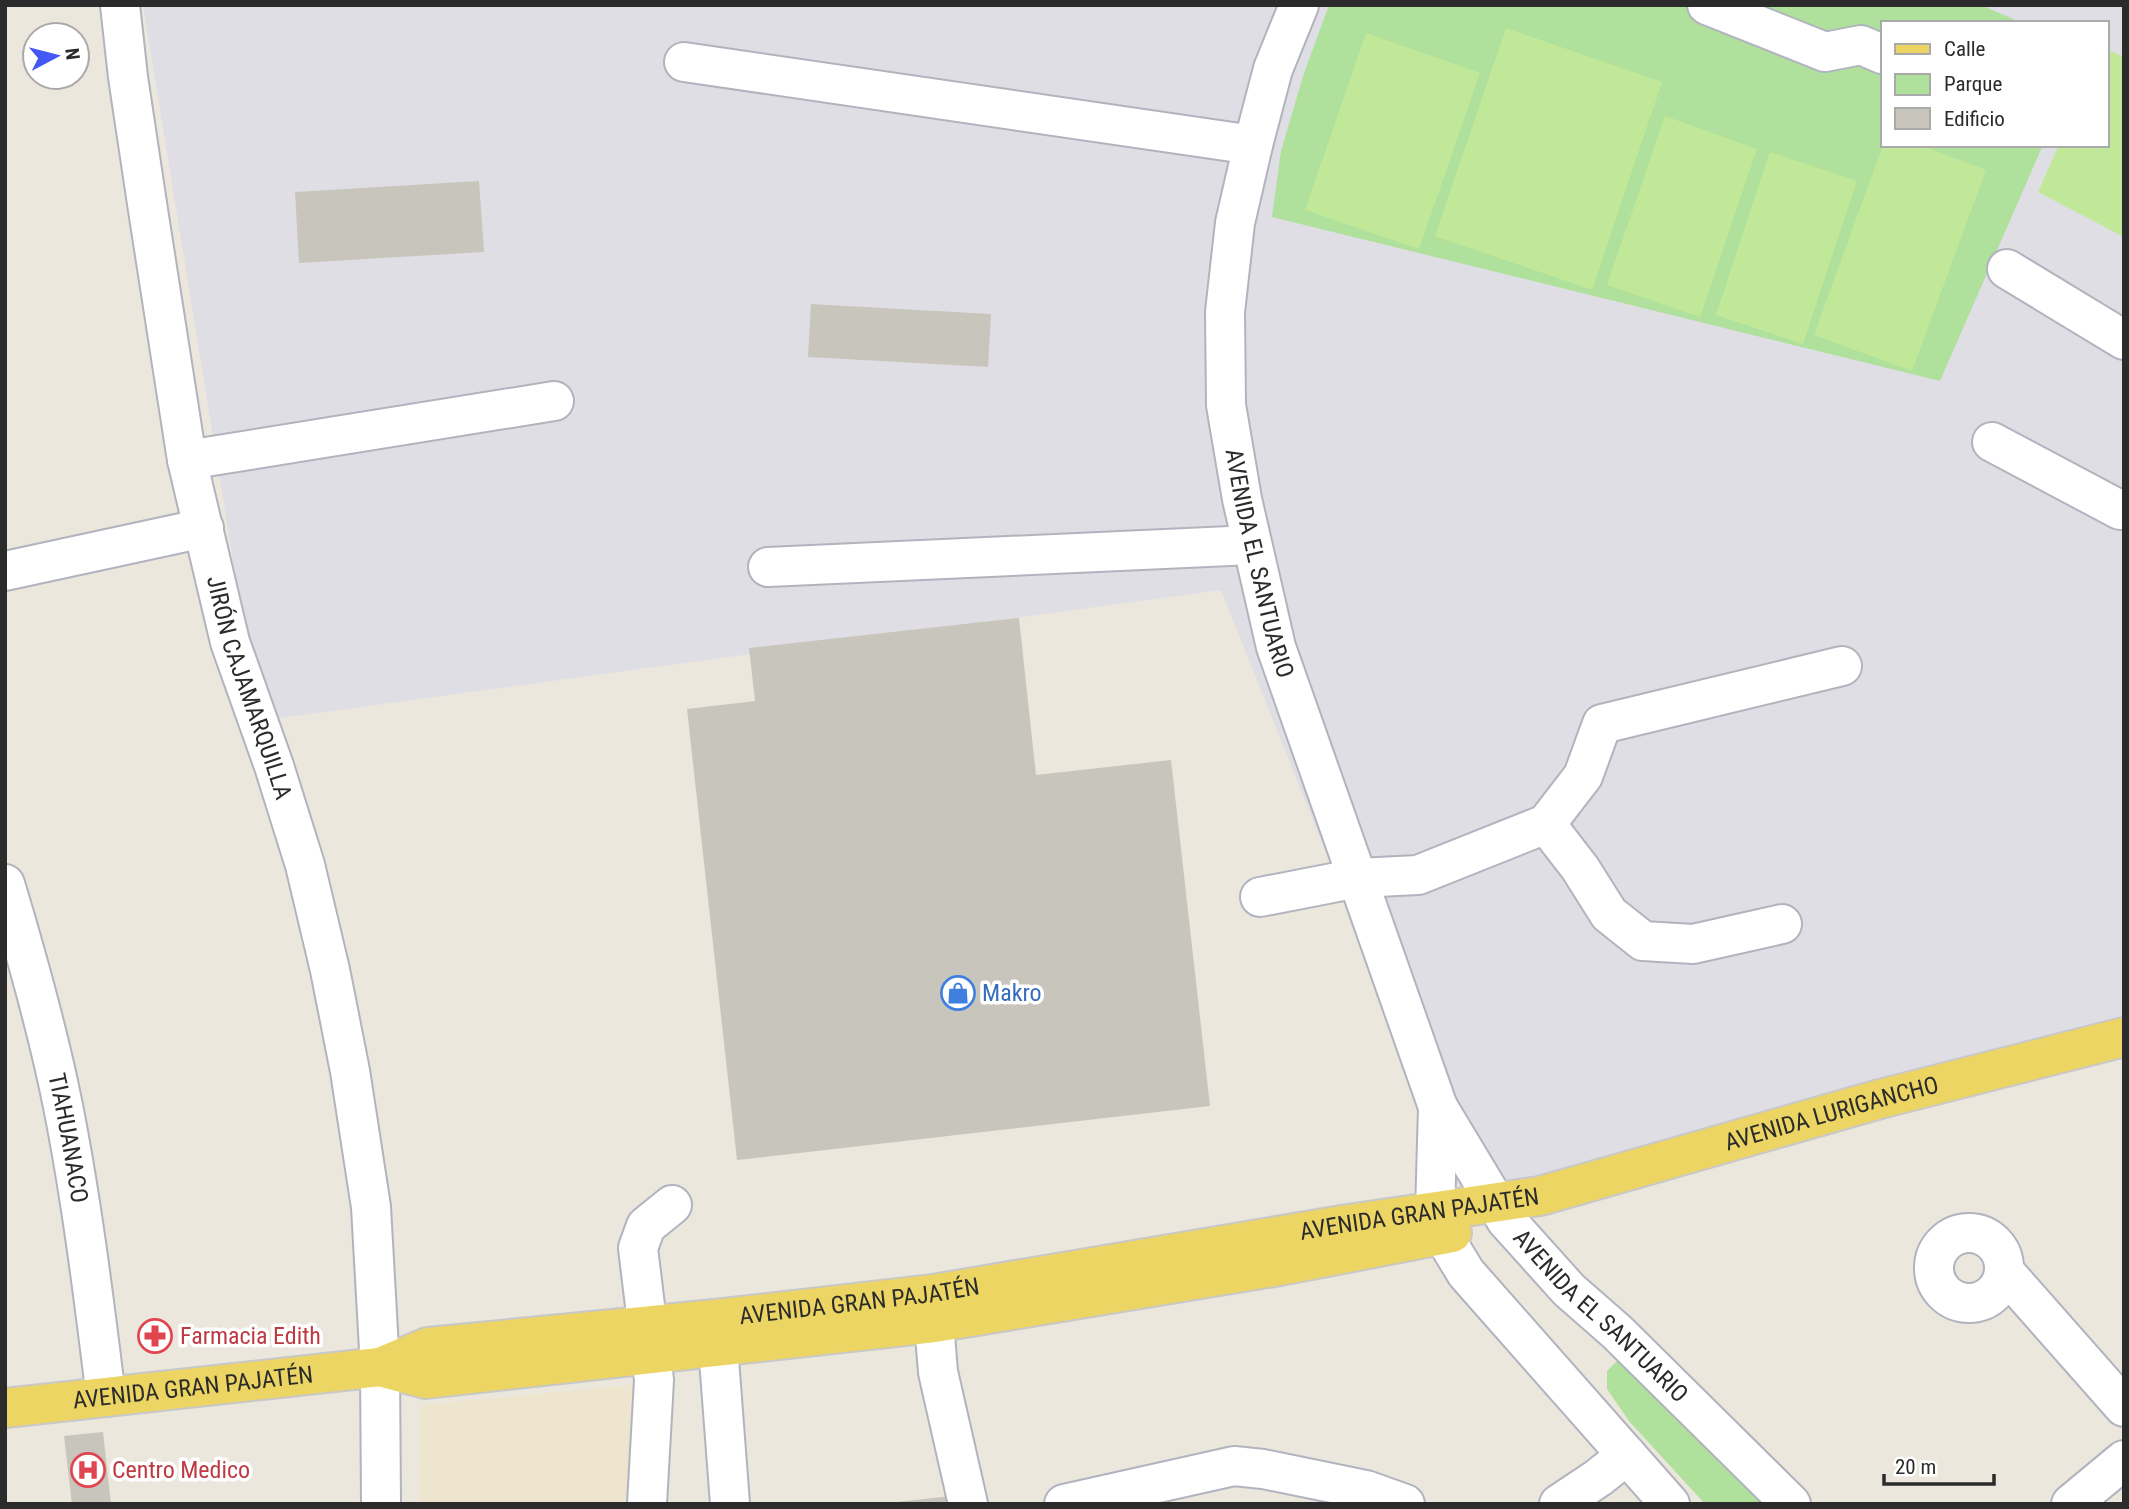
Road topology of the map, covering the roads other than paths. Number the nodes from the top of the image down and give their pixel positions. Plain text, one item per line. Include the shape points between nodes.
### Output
1 (120, 5) edge
2 (1299, 5) edge
3 (1707, 5) edge
4 (1881, 54) edge
5 (684, 62) dead end
6 (1253, 145) junction
7 (2007, 269) dead end
8 (2124, 340) edge
9 (554, 401) dead end
10 (1992, 442) dead end
11 (187, 460) junction
12 (2124, 509) edge
13 (204, 528) junction
14 (1252, 545) junction
15 (768, 566) dead end
16 (5, 571) edge
17 (1842, 666) dead end
18 (1546, 824) junction
19 (1358, 878) junction
20 (5, 884) edge
21 (1260, 897) dead end
22 (1782, 923) dead end
23 (2124, 1037) edge
24 (1438, 1107) junction
25 (1540, 1196) joint
26 (672, 1205) dead end
27 (1501, 1211) junction
28 (1439, 1224) junction
29 (2004, 1271) dead end
30 (934, 1323) junction
31 (649, 1339) junction
32 (718, 1346) junction
33 (380, 1367) junction
34 (106, 1397) junction
35 (2124, 1407) edge
36 (5, 1408) edge
37 (1627, 1455) junction
38 (2124, 1460) edge
39 (381, 1504) edge
40 (647, 1504) edge
41 (730, 1504) edge
42 (968, 1504) edge
43 (1064, 1504) edge
44 (1405, 1504) edge
45 (1559, 1504) edge
46 (1670, 1504) edge
47 (1791, 1504) edge
48 (2071, 1504) edge

1 - 11 street, JIRÓN CAJAMARQUILLA
2 - 6 street, AVENIDA EL SANTUARIO via 1273,69
3 - 4 street via 1825,52 1861,45
5 - 6 street
6 - 14 street, AVENIDA EL SANTUARIO via 1235,223 1225,312 1226,405
7 - 8 street
9 - 11 street
10 - 12 street
11 - 13 street, JIRÓN CAJAMARQUILLA
13 - 16 street
13 - 33 street, JIRÓN CAJAMARQUILLA via 230,642 305,865 330,970 371,1207
14 - 15 street
14 - 19 street, AVENIDA EL SANTUARIO via 1276,647
17 - 18 street via 1602,724 1583,776
18 - 19 street via 1418,875
18 - 22 street via 1609,914 1643,940 1693,944
19 - 21 street
19 - 24 street, AVENIDA EL SANTUARIO
20 - 34 street, TIAHUANACO via 63,1105
23 - 25 main road, AVENIDA LURIGANCHO via 1880,1099
24 - 27 street, AVENIDA EL SANTUARIO
24 - 28 street, AVENIDA EL SANTUARIO
25 - 27 main road, AVENIDA GRAN PAJATÉN
26 - 31 street via 646,1226 638,1248
27 - 28 main road, AVENIDA GRAN PAJATÉN
27 - 47 street, AVENIDA EL SANTUARIO via 1569,1290
28 - 30 main road, AVENIDA GRAN PAJATÉN via 1280,1266
28 - 31 main road, AVENIDA GRAN PAJATÉN via 1342,1226 933,1294 715,1319
28 - 37 street via 1466,1273
29 - 35 street
30 - 32 main road, AVENIDA GRAN PAJATÉN
30 - 42 street via 939,1372
31 - 32 main road, AVENIDA GRAN PAJATÉN
31 - 33 main road, AVENIDA GRAN PAJATÉN via 428,1348
31 - 40 street via 654,1380
32 - 41 street
33 - 34 main road, AVENIDA GRAN PAJATÉN
33 - 39 street, JIRÓN CAJAMARQUILLA
34 - 36 main road, AVENIDA GRAN PAJATÉN
37 - 45 street
37 - 46 street
38 - 48 street
43 - 44 street via 1234,1466 1366,1490

